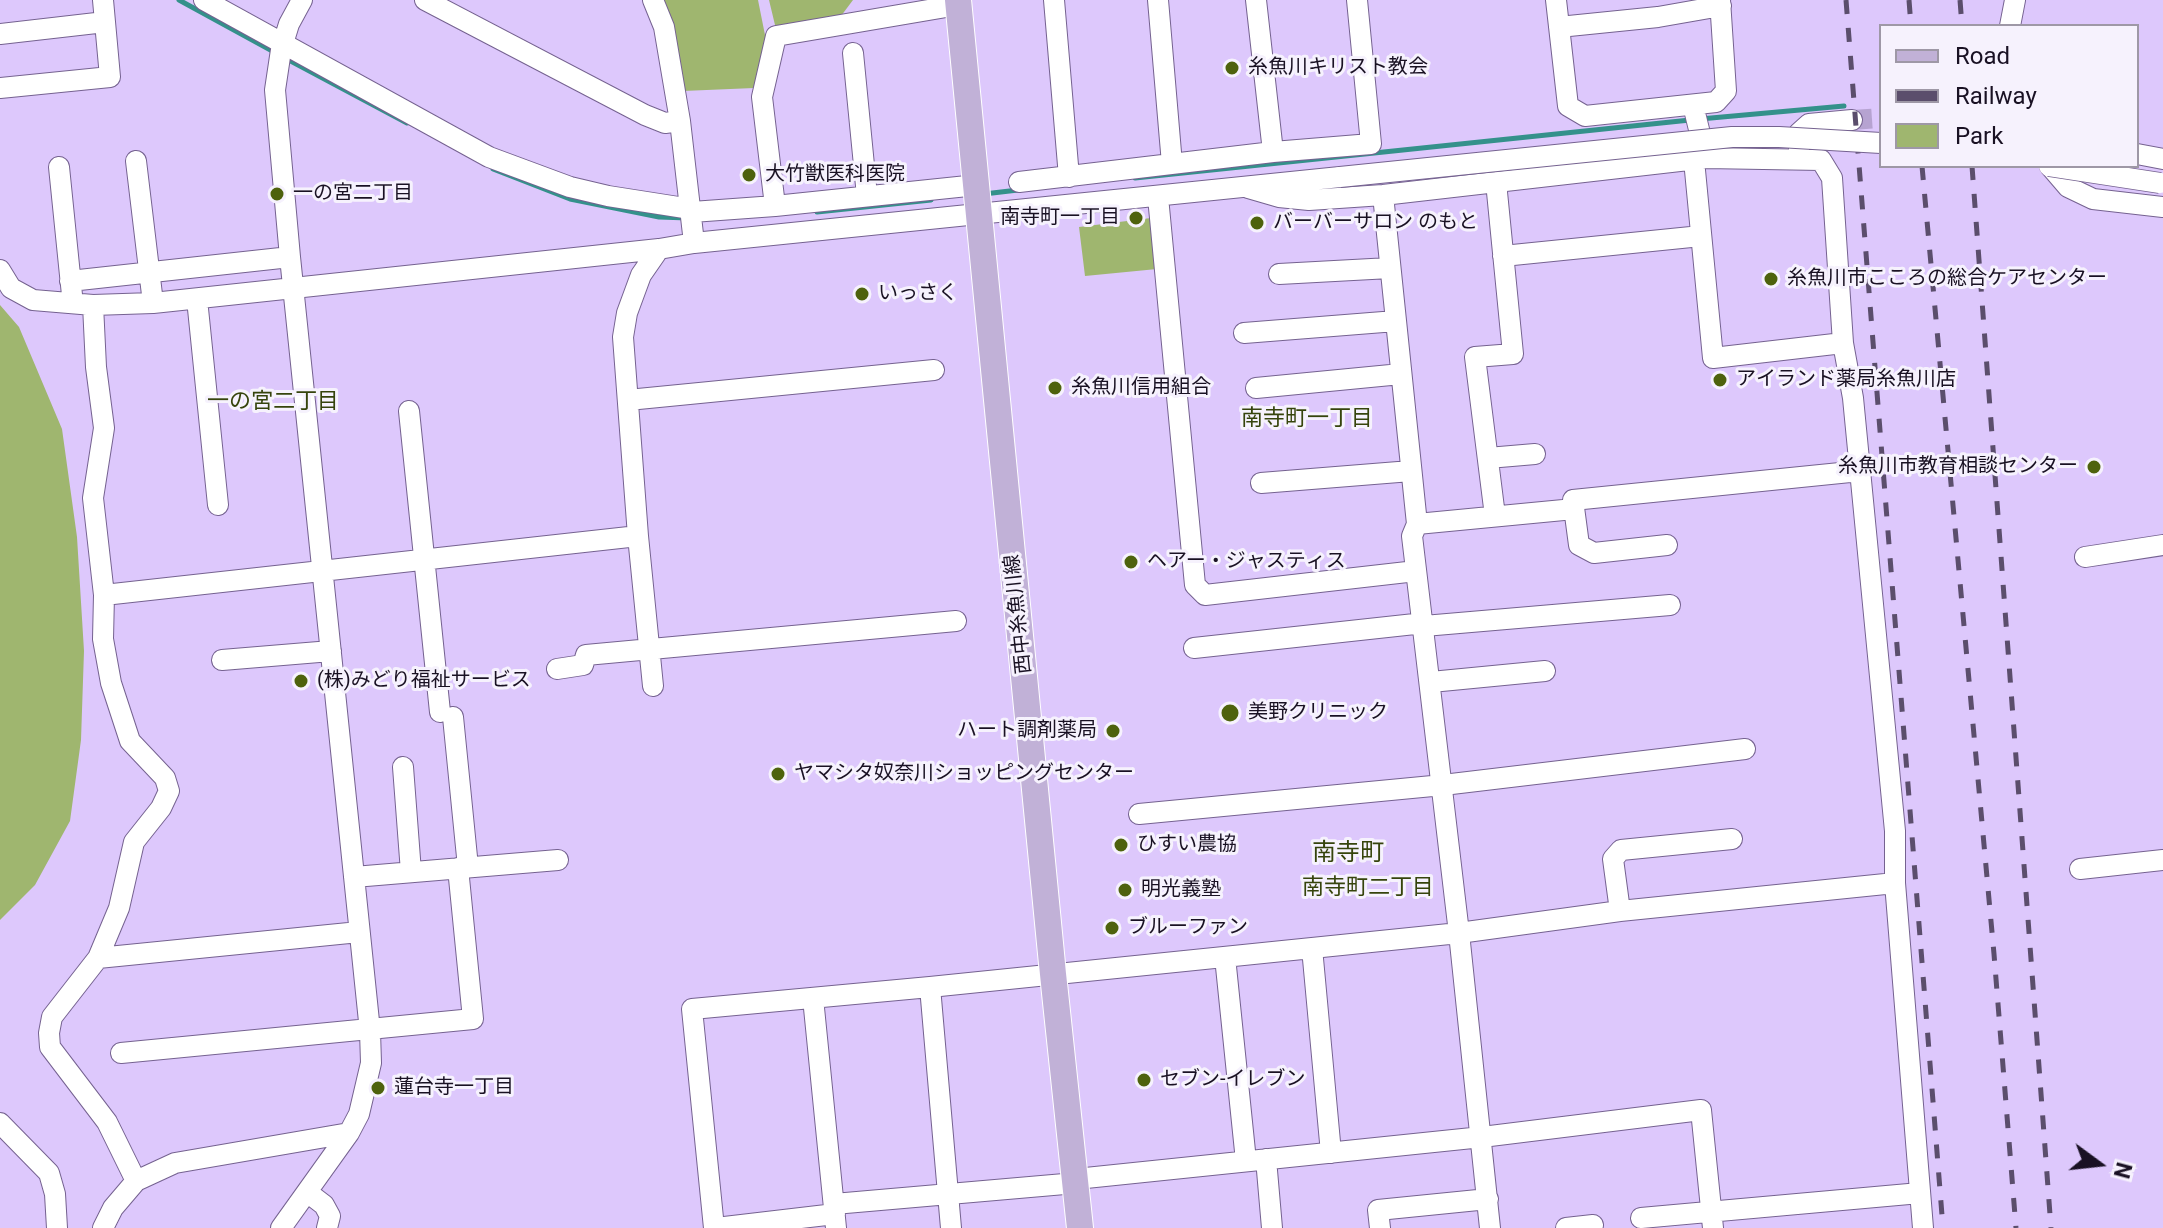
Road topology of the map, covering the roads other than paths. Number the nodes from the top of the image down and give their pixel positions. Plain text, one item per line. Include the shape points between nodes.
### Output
1 (103, 0) edge
2 (204, 0) edge
3 (302, 0) edge
4 (425, 0) edge
5 (653, 0) edge
6 (1054, 0) edge
7 (1158, 0) edge
8 (1256, 0) edge
9 (1357, 0) edge
10 (1556, 0) edge
11 (2015, 0) edge
12 (958, 3) edge
13 (1720, 3) edge
14 (1668, 8) edge
15 (105, 22) junction
16 (2010, 24) edge
17 (1559, 27) junction
18 (0, 34) edge
19 (284, 42) junction
20 (853, 53) dead end
21 (0, 88) edge
22 (1693, 105) junction
23 (1852, 120) tunnel mouth
24 (680, 121) junction
25 (1879, 143) edge
26 (1273, 152) junction
27 (2139, 154) edge
28 (1799, 158) junction
29 (1700, 159) junction
30 (2163, 159) edge
31 (136, 161) dead end
32 (1172, 164) junction
33 (59, 167) dead end
34 (2051, 168) edge
35 (2062, 168) edge
36 (2123, 168) edge
37 (1069, 177) junction
38 (1019, 182) dead end
39 (1496, 182) junction
40 (2162, 183) edge
41 (977, 185) junction
42 (1248, 188) junction
43 (1383, 195) junction
44 (867, 196) junction
45 (1158, 197) junction
46 (2116, 202) junction
47 (775, 206) junction
48 (2163, 207) edge
49 (692, 210) junction
50 (979, 214) junction
51 (1701, 236) junction
52 (694, 243) junction
53 (659, 249) junction
54 (1503, 256) junction
55 (290, 257) junction
56 (1390, 268) junction
57 (0, 270) edge
58 (149, 272) junction
59 (1279, 274) dead end
60 (70, 281) junction
61 (293, 289) junction
62 (197, 299) junction
63 (153, 303) junction
64 (83, 305) junction
65 (1396, 321) junction
66 (1244, 333) dead end
67 (1843, 343) junction
68 (934, 370) dead end
69 (1401, 374) junction
70 (1256, 388) dead end
71 (628, 400) junction
72 (409, 411) dead end
73 (1535, 454) dead end
74 (1488, 458) junction
75 (1411, 471) junction
76 (1860, 471) junction
77 (1261, 483) dead end
78 (218, 505) dead end
79 (1574, 509) junction
80 (1495, 516) junction
81 (1417, 524) junction
82 (638, 536) junction
83 (1667, 545) dead end
84 (2163, 545) edge
85 (2085, 557) dead end
86 (424, 559) junction
87 (323, 569) junction
88 (1416, 571) junction
89 (104, 595) junction
90 (1670, 605) dead end
91 (956, 621) dead end
92 (1424, 625) junction
93 (1194, 648) dead end
94 (650, 650) junction
95 (331, 651) junction
96 (222, 660) dead end
97 (557, 669) dead end
98 (1545, 671) dead end
99 (1431, 682) junction
100 (653, 686) dead end
101 (1745, 749) dead end
102 (403, 767) dead end
103 (1443, 785) junction
104 (1139, 814) dead end
105 (1732, 839) dead end
106 (558, 860) dead end
107 (2163, 860) edge
108 (463, 868) junction
109 (2080, 869) dead end
110 (411, 872) junction
111 (354, 877) junction
112 (1895, 883) junction
113 (1620, 911) junction
114 (359, 932) junction
115 (1459, 933) junction
116 (1312, 948) junction
117 (1225, 957) junction
118 (98, 958) junction
119 (1053, 974) junction
120 (930, 987) junction
121 (813, 998) junction
122 (370, 1031) junction
123 (121, 1053) dead end
124 (0, 1123) edge
125 (349, 1133) junction
126 (1482, 1137) junction
127 (1331, 1153) junction
128 (1256, 1160) junction
129 (136, 1181) junction
130 (1076, 1181) junction
131 (307, 1192) junction
132 (1920, 1193) junction
133 (947, 1194) junction
134 (1488, 1199) junction
135 (835, 1215) edge
136 (1641, 1218) dead end
137 (1712, 1220) edge
138 (1593, 1225) dead end
139 (57, 1228) edge
140 (103, 1228) edge
141 (281, 1228) edge
142 (327, 1228) edge
143 (715, 1228) edge
144 (951, 1228) edge
145 (1080, 1228) edge
146 (1272, 1228) edge
147 (1380, 1228) edge
148 (1490, 1228) edge
149 (1566, 1228) edge
150 (1923, 1228) edge

1 - 15 street
2 - 19 street
3 - 19 street
4 - 24 street via 645,115 665,123
5 - 24 street via 664,27
6 - 37 street
7 - 32 street
8 - 26 street
9 - 26 street via 1371,144
10 - 17 street
11 - 16 street
12 - 41 main road, 西中糸魚川線
12 - 47 street via 776,36 762,97
13 - 14 street
13 - 22 street via 1726,91 1716,102
14 - 17 street
15 - 18 street
15 - 21 street via 110,77
17 - 22 street via 1568,106 1585,116
19 - 49 street via 489,157 535,176 608,196
19 - 55 street via 275,90
20 - 44 street
22 - 29 street
23 - 28 street via 1809,124 1799,133
24 - 49 street
25 - 42 street, bridge via 1732,137
26 - 32 street
27 - 30 street
28 - 29 street
28 - 67 street via 1821,160 1832,178
29 - 39 street
29 - 51 street
31 - 58 street
32 - 37 street
33 - 60 street
34 - 46 street via 2068,187
35 - 40 street, bridge
36 - 46 street
37 - 38 street
39 - 43 street
39 - 54 street
41 - 44 street
41 - 50 main road, 西中糸魚川線
42 - 43 street via 1309,200
42 - 45 street
43 - 56 street
44 - 47 street
45 - 50 street
45 - 88 street via 1195,585 1205,595
46 - 48 street
47 - 49 street
49 - 52 street
50 - 52 street
50 - 119 main road, 西中糸魚川線
51 - 54 street
51 - 67 street via 1713,358
52 - 53 street
53 - 61 street
53 - 71 street via 641,275 627,313 623,337
54 - 74 street via 1513,354 1475,357
55 - 58 street
55 - 61 street
56 - 59 street
56 - 65 street
57 - 64 street via 21,296
58 - 60 street
58 - 63 street
60 - 64 street
61 - 62 street
61 - 87 street
62 - 63 street
62 - 78 street
63 - 64 street
64 - 89 street via 104,428 93,498
65 - 66 street
65 - 69 street
67 - 76 street
68 - 71 street
69 - 70 street
69 - 75 street
71 - 82 street
72 - 86 street
73 - 74 street
74 - 80 street
75 - 77 street
75 - 81 street
76 - 79 street via 1573,500
76 - 112 street via 1895,831
79 - 80 street
79 - 83 street via 1579,545 1594,553
80 - 81 street
81 - 88 street via 1412,536
82 - 86 street
82 - 94 street
84 - 85 street
86 - 87 street
86 - 108 street
87 - 89 street
87 - 95 street
88 - 92 street
89 - 118 street via 103,639 120,712 130,741 165,778 169,791 134,842 119,908
90 - 92 street
91 - 94 street
92 - 93 street
92 - 99 street
94 - 97 street via 586,655 583,665
94 - 100 street
95 - 96 street
95 - 111 street
98 - 99 street
99 - 103 street
101 - 103 street
102 - 110 street
103 - 104 street
103 - 115 street
105 - 113 street via 1621,850 1613,859
106 - 108 street
107 - 109 street
108 - 110 street
108 - 122 street via 473,1019
110 - 111 street
111 - 114 street
112 - 113 street
112 - 132 street
113 - 115 street
114 - 118 street
114 - 122 street
115 - 116 street
115 - 126 street
116 - 117 street
116 - 127 street
117 - 119 street
117 - 128 street
118 - 129 street via 52,1017 50,1047 107,1122
119 - 120 street
119 - 130 main road, 西中糸魚川線
120 - 121 street
120 - 133 street
121 - 135 street
121 - 143 street via 692,1009
122 - 123 street
122 - 125 street via 367,1089
124 - 139 street via 49,1173
125 - 129 street via 175,1163
125 - 131 street
126 - 127 street
126 - 134 street
126 - 137 street via 1701,1110
127 - 128 street
128 - 130 street
128 - 146 street
129 - 140 street
130 - 133 street
130 - 145 main road, 西中糸魚川線
131 - 141 street
131 - 142 street via 324,1205 330,1216
132 - 137 street
132 - 150 street
133 - 135 street
133 - 144 street
134 - 147 street via 1378,1210
134 - 148 street
135 - 143 street
136 - 137 street
138 - 149 street

